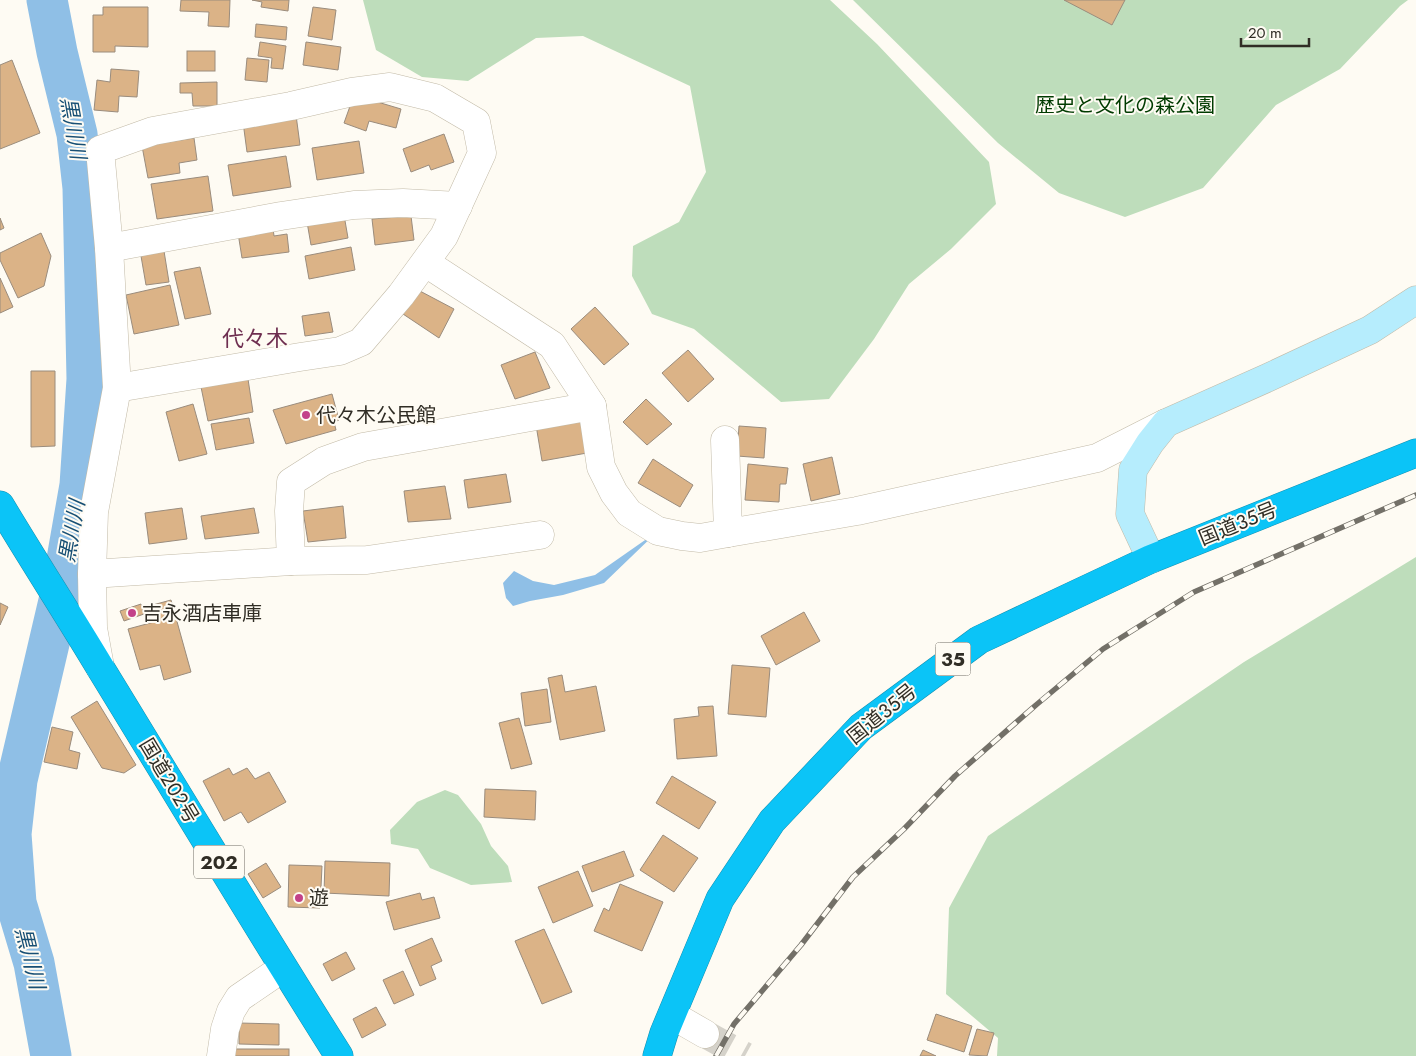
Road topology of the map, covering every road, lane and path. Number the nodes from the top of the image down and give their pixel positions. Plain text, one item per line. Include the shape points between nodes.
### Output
1 (458, 206) junction
2 (109, 248) junction
3 (426, 263) junction
4 (1416, 300) edge
5 (117, 388) junction
6 (592, 406) junction
7 (1166, 423) junction
8 (724, 440) dead end
9 (1416, 453) edge
10 (0, 505) edge
11 (728, 533) junction
12 (540, 535) dead end
13 (1151, 559) junction
14 (291, 561) junction
15 (92, 574) junction
16 (100, 667) junction
17 (283, 968) junction
18 (672, 1015) junction
19 (705, 1034) tunnel mouth
20 (221, 1056) edge
21 (339, 1056) edge
22 (657, 1056) edge

1 - 2 street via 354,205
1 - 2 street via 482,153 476,122 435,98 390,87 153,132 100,150
1 - 3 street
2 - 5 street
3 - 5 street via 361,342 340,351
3 - 6 street via 552,345
4 - 7 street via 1370,330
5 - 15 street via 94,512
6 - 11 street via 601,467 629,513 658,531 682,536 700,538
6 - 14 street via 363,447 324,461 291,482
7 - 11 street via 1098,458 858,510
7 - 13 street via 1133,470 1130,514
8 - 11 street
9 - 13 highway, 国道35号 / 35
10 - 16 highway, 国道202号 / 202
12 - 14 street via 367,560
13 - 18 highway, 国道35号 / 35 via 979,640 861,727 772,821 720,899
14 - 15 street
15 - 16 street via 93,628
16 - 17 highway, 国道202号 / 202
17 - 20 street via 239,998 225,1029
17 - 21 highway, 国道202号 / 202
18 - 19 street
18 - 22 highway, 国道35号 / 35

